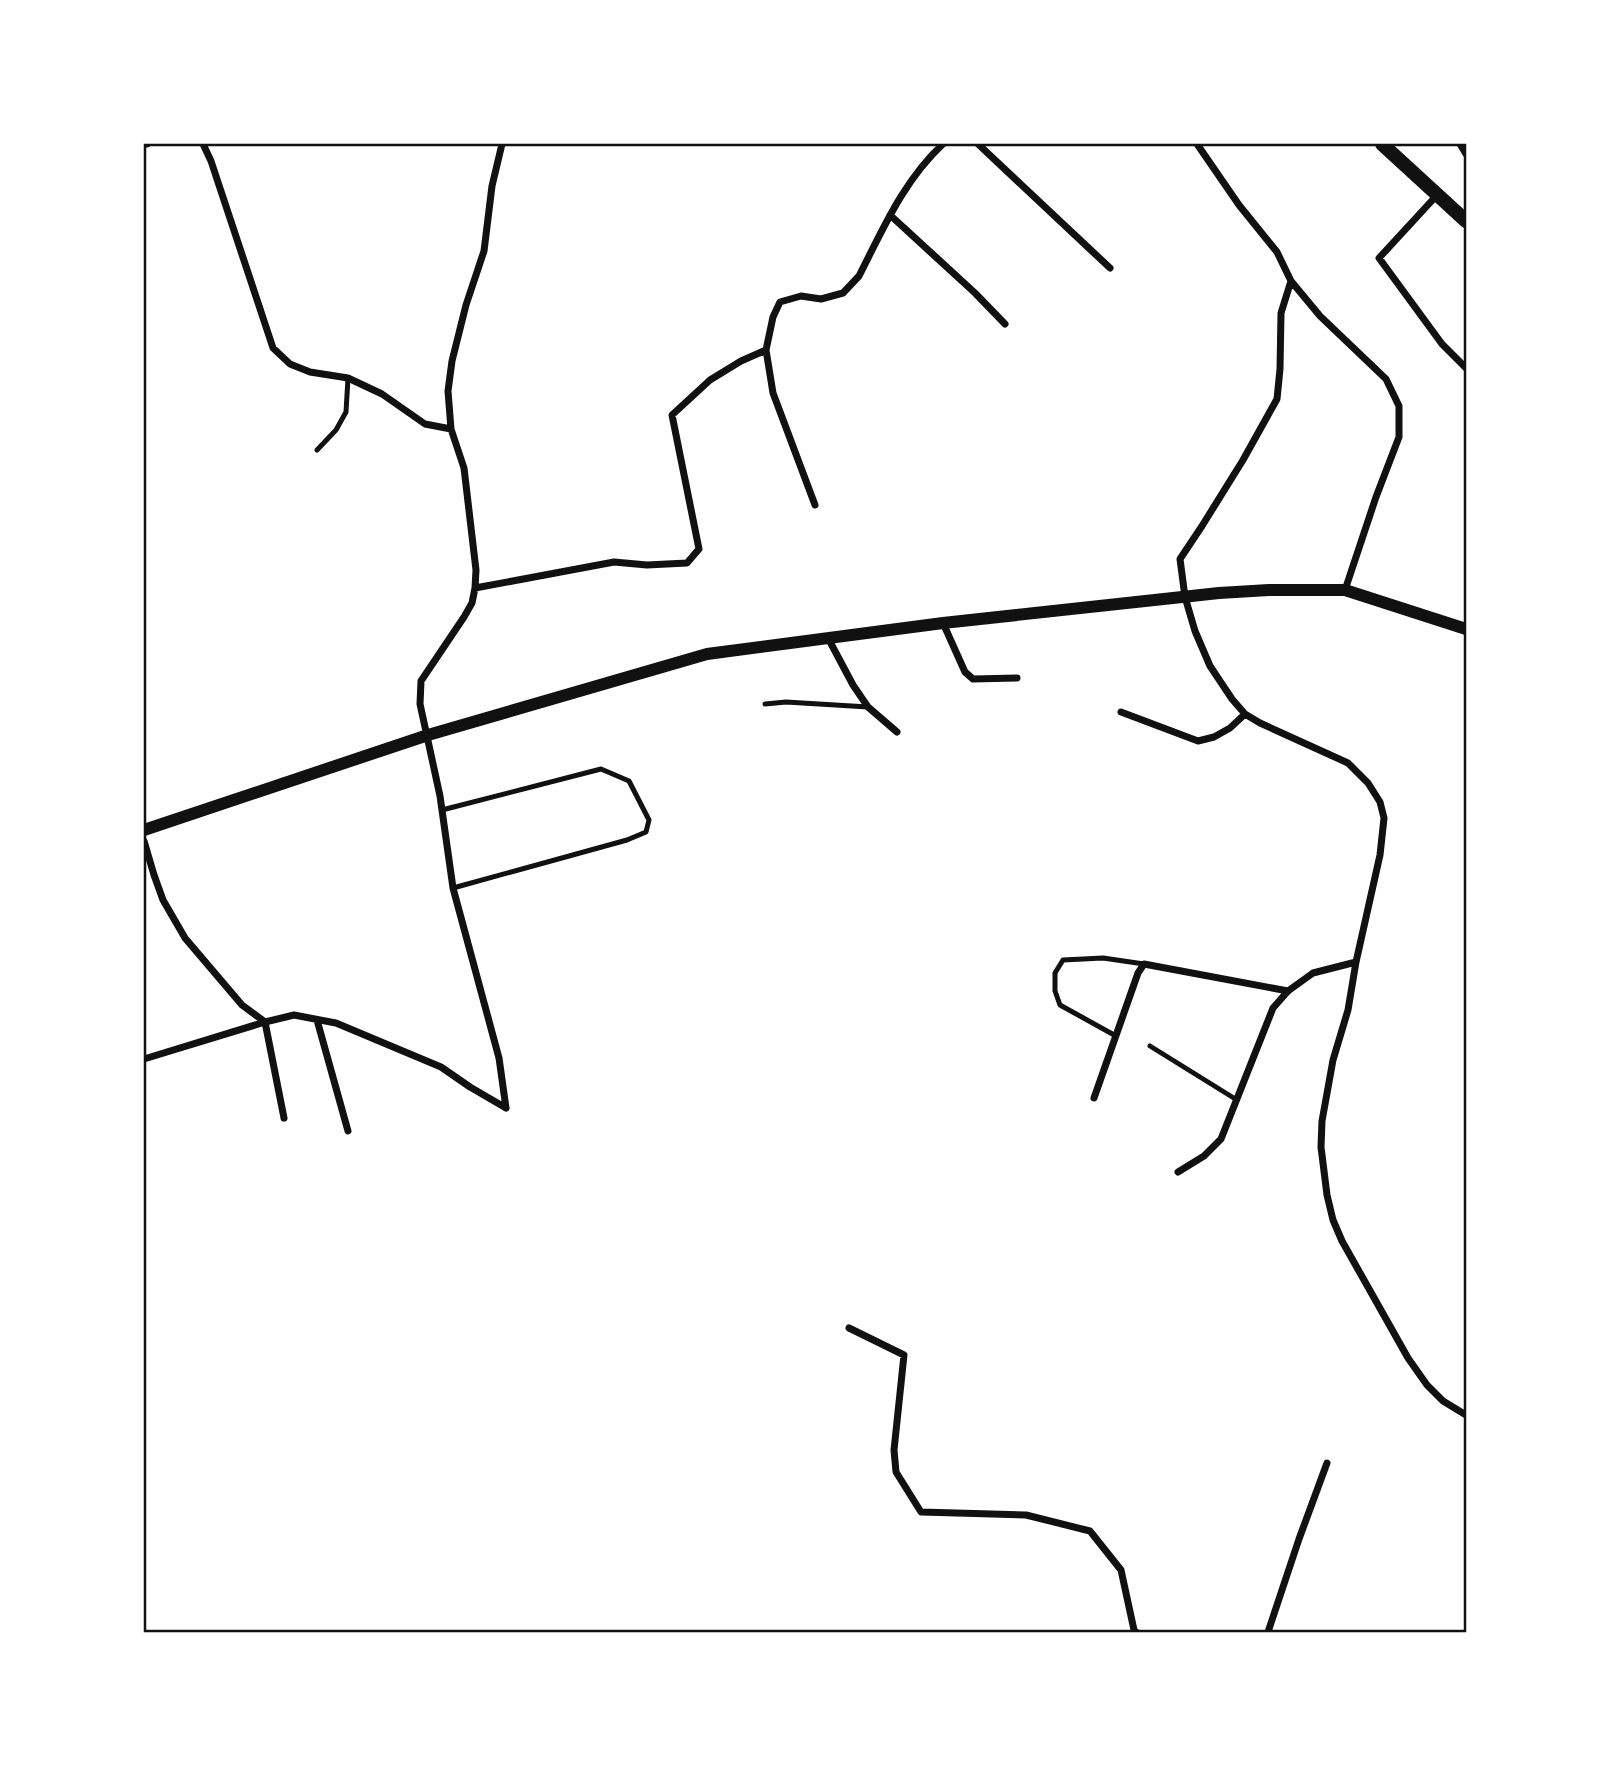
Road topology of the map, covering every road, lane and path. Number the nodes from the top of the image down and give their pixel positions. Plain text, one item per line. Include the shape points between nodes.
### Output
1 (203, 144) edge
2 (502, 144) edge
3 (943, 144) edge
4 (978, 144) edge
5 (1382, 144) edge
6 (1460, 144) edge
7 (1200, 146) edge
8 (1466, 154) edge
9 (1438, 194) junction
10 (890, 215) junction
11 (1466, 221) edge
12 (1110, 268) dead end
13 (1291, 281) junction
14 (1005, 324) dead end
15 (765, 350) junction
16 (1466, 368) edge
17 (348, 378) junction
18 (451, 429) junction
19 (317, 450) dead end
20 (814, 505) dead end
21 (475, 588) junction
22 (1345, 590) junction
23 (1185, 597) junction
24 (943, 623) junction
25 (1466, 629) edge
26 (827, 637) junction
27 (1017, 678) dead end
28 (765, 704) dead end
29 (868, 707) junction
30 (1121, 712) dead end
31 (1245, 714) junction
32 (897, 732) dead end
33 (428, 735) junction
34 (442, 810) junction
35 (144, 830) edge
36 (144, 841) edge
37 (453, 888) junction
38 (1356, 962) junction
39 (1144, 964) junction
40 (1288, 991) junction
41 (317, 1020) junction
42 (265, 1023) junction
43 (1116, 1036) junction
44 (1150, 1046) dead end
45 (144, 1059) edge
46 (1094, 1098) dead end
47 (1237, 1100) junction
48 (284, 1118) dead end
49 (348, 1131) dead end
50 (1178, 1172) dead end
51 (849, 1328) dead end
52 (1466, 1415) edge
53 (1327, 1463) dead end
54 (1136, 1633) edge
55 (1268, 1633) edge

1 - 17 street via 273,348 290,364
2 - 18 street via 484,251 452,360 448,391
3 - 10 street via 899,197
4 - 12 street
5 - 9 main road
6 - 8 street
7 - 13 street via 1239,205 1278,252
9 - 11 main road
9 - 16 street via 1379,258 1442,344
10 - 14 street
10 - 15 street via 859,276 843,293 780,302
13 - 22 street via 1320,316 1386,379 1399,406 1399,436
13 - 23 street via 1281,313 1277,399 1180,559
15 - 20 street via 773,393
15 - 21 street via 710,380 672,415 699,549 687,563 614,562
17 - 18 street via 382,394 425,424
17 - 19 lane via 346,412
18 - 21 street via 464,468
21 - 33 street via 464,617 421,681 420,704
22 - 23 street
22 - 25 street
23 - 24 street
23 - 31 street via 1210,666
24 - 26 street
24 - 27 street via 965,672 973,679
26 - 29 street
26 - 33 street via 707,654
28 - 29 lane
29 - 32 street
30 - 31 street via 1198,741 1230,728
31 - 38 street via 1348,763 1380,802 1384,832
33 - 34 street
33 - 35 street
34 - 37 street
34 - 37 lane via 601,769 629,781 649,820 646,832 626,839
36 - 42 street via 163,900 185,938 242,1005
37 - 41 street via 499,1058 506,1108 441,1067 336,1023
38 - 40 street via 1313,972
38 - 52 street via 1321,1121 1327,1195 1342,1241 1408,1358 1443,1401
39 - 40 street
39 - 43 street
39 - 43 lane via 1103,958 1063,960 1055,973 1060,1005
40 - 47 street via 1273,1008
41 - 42 street via 294,1015
41 - 49 street
42 - 45 street
42 - 48 street
43 - 46 street
44 - 47 lane
47 - 50 street via 1221,1139
51 - 54 street via 904,1355 896,1472 921,1512 1026,1515 1090,1531 1121,1570
53 - 55 street

